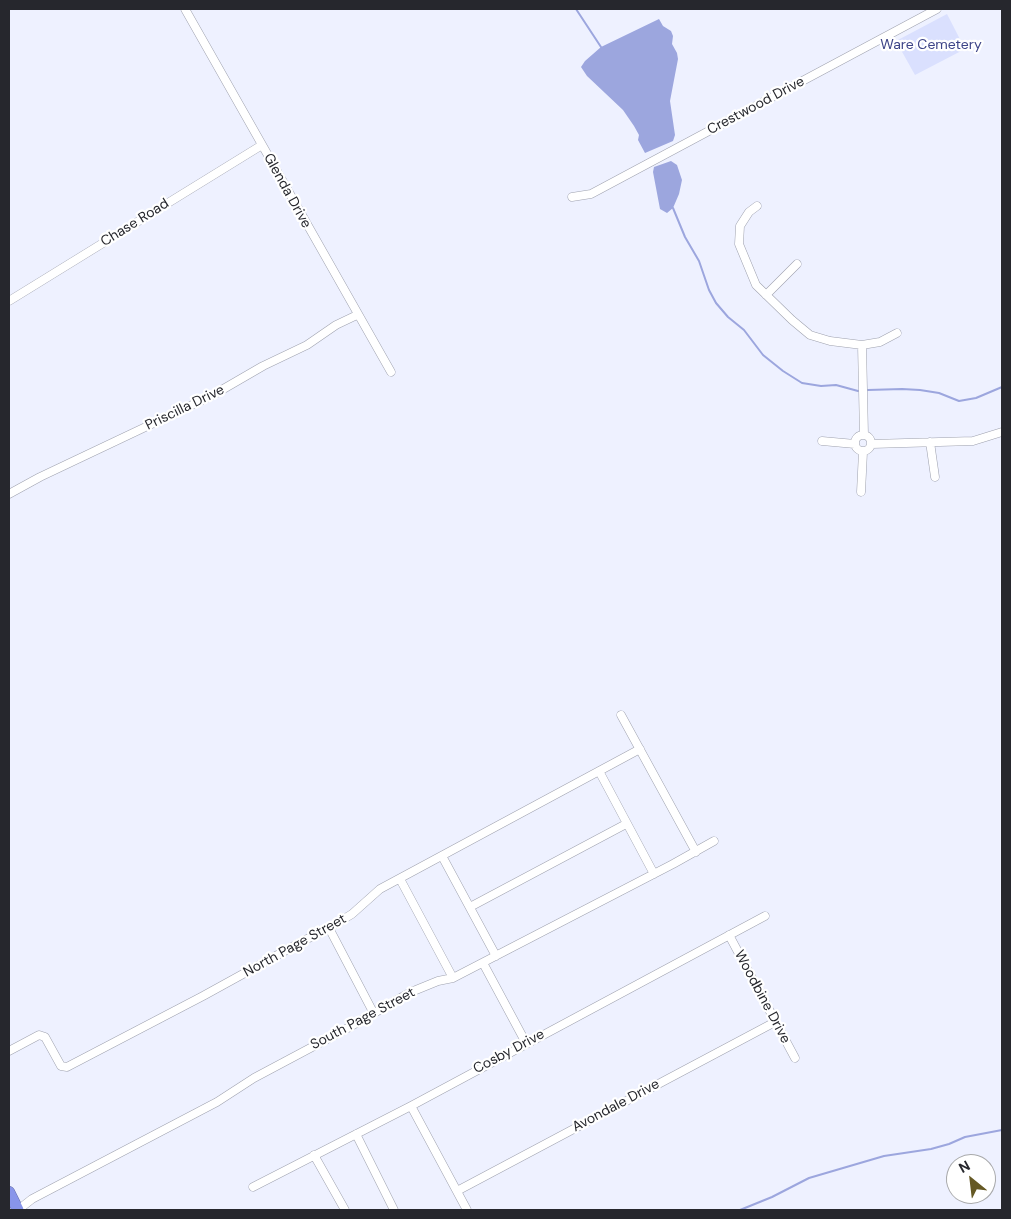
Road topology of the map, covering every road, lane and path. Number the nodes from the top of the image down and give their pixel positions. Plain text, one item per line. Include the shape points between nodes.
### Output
1 (185, 9) edge
2 (937, 9) edge
3 (262, 145) junction
4 (572, 197) dead end
5 (756, 206) dead end
6 (797, 264) dead end
7 (766, 295) junction
8 (9, 301) edge
9 (357, 315) junction
10 (897, 333) dead end
11 (862, 345) junction
12 (391, 372) dead end
13 (1002, 432) edge
14 (864, 435) junction
15 (822, 441) dead end
16 (930, 442) junction
17 (855, 444) junction
18 (872, 444) junction
19 (863, 452) junction
20 (935, 477) dead end
21 (862, 492) dead end
22 (9, 494) edge
23 (621, 715) dead end
24 (640, 749) junction
25 (598, 771) junction
26 (626, 824) junction
27 (714, 841) dead end
28 (696, 852) junction
29 (442, 856) junction
30 (654, 874) junction
31 (400, 879) junction
32 (470, 907) junction
33 (765, 916) dead end
34 (329, 928) junction
35 (729, 936) junction
36 (496, 956) junction
37 (482, 963) junction
38 (454, 978) junction
39 (373, 1012) junction
40 (775, 1022) junction
41 (526, 1042) junction
42 (9, 1051) edge
43 (795, 1058) dead end
44 (411, 1106) junction
45 (356, 1134) junction
46 (314, 1156) junction
47 (253, 1187) dead end
48 (457, 1191) junction
49 (9, 1192) edge
50 (18, 1210) edge
51 (344, 1210) edge
52 (394, 1210) edge
53 (467, 1210) edge

1 - 3 street, Glenda Drive
2 - 4 street, Crestwood Drive via 591,194
3 - 8 street, Chase Road
3 - 9 street, Glenda Drive
5 - 7 street via 740,226 739,244 756,285
6 - 7 street
7 - 11 street via 810,335
9 - 12 street, Glenda Drive
9 - 22 street, Priscilla Drive via 213,395
10 - 11 street via 880,342
11 - 14 street
13 - 16 street via 973,441
14 - 17 street via 856,439
14 - 18 street
15 - 17 street
16 - 18 street
16 - 20 street
17 - 19 street
18 - 19 street
19 - 21 street
23 - 24 street
24 - 25 street, North Page Street
24 - 28 street
25 - 26 street
25 - 29 street, North Page Street
26 - 30 street
26 - 32 street
27 - 28 street, South Page Street
28 - 30 street, South Page Street
29 - 31 street, North Page Street
29 - 32 street
30 - 36 street, South Page Street
31 - 34 street, North Page Street via 380,889 352,914
31 - 38 street
32 - 36 street
33 - 35 street, Cosby Drive
34 - 39 street
34 - 42 street, North Page Street via 67,1068 61,1066 45,1037 39,1034
35 - 40 street, Woodbine Drive
35 - 41 street, Cosby Drive
36 - 37 street, South Page Street
37 - 38 street, South Page Street
37 - 41 street
38 - 39 street, South Page Street via 411,992
39 - 50 street, South Page Street via 217,1102 32,1199
40 - 43 street, Woodbine Drive
40 - 48 street, Avondale Drive
41 - 44 street, Cosby Drive
44 - 45 street, Cosby Drive
44 - 48 street
45 - 46 street, Cosby Drive
45 - 52 street
46 - 47 street, Cosby Drive
46 - 51 street
48 - 53 street
49 - 50 highway

